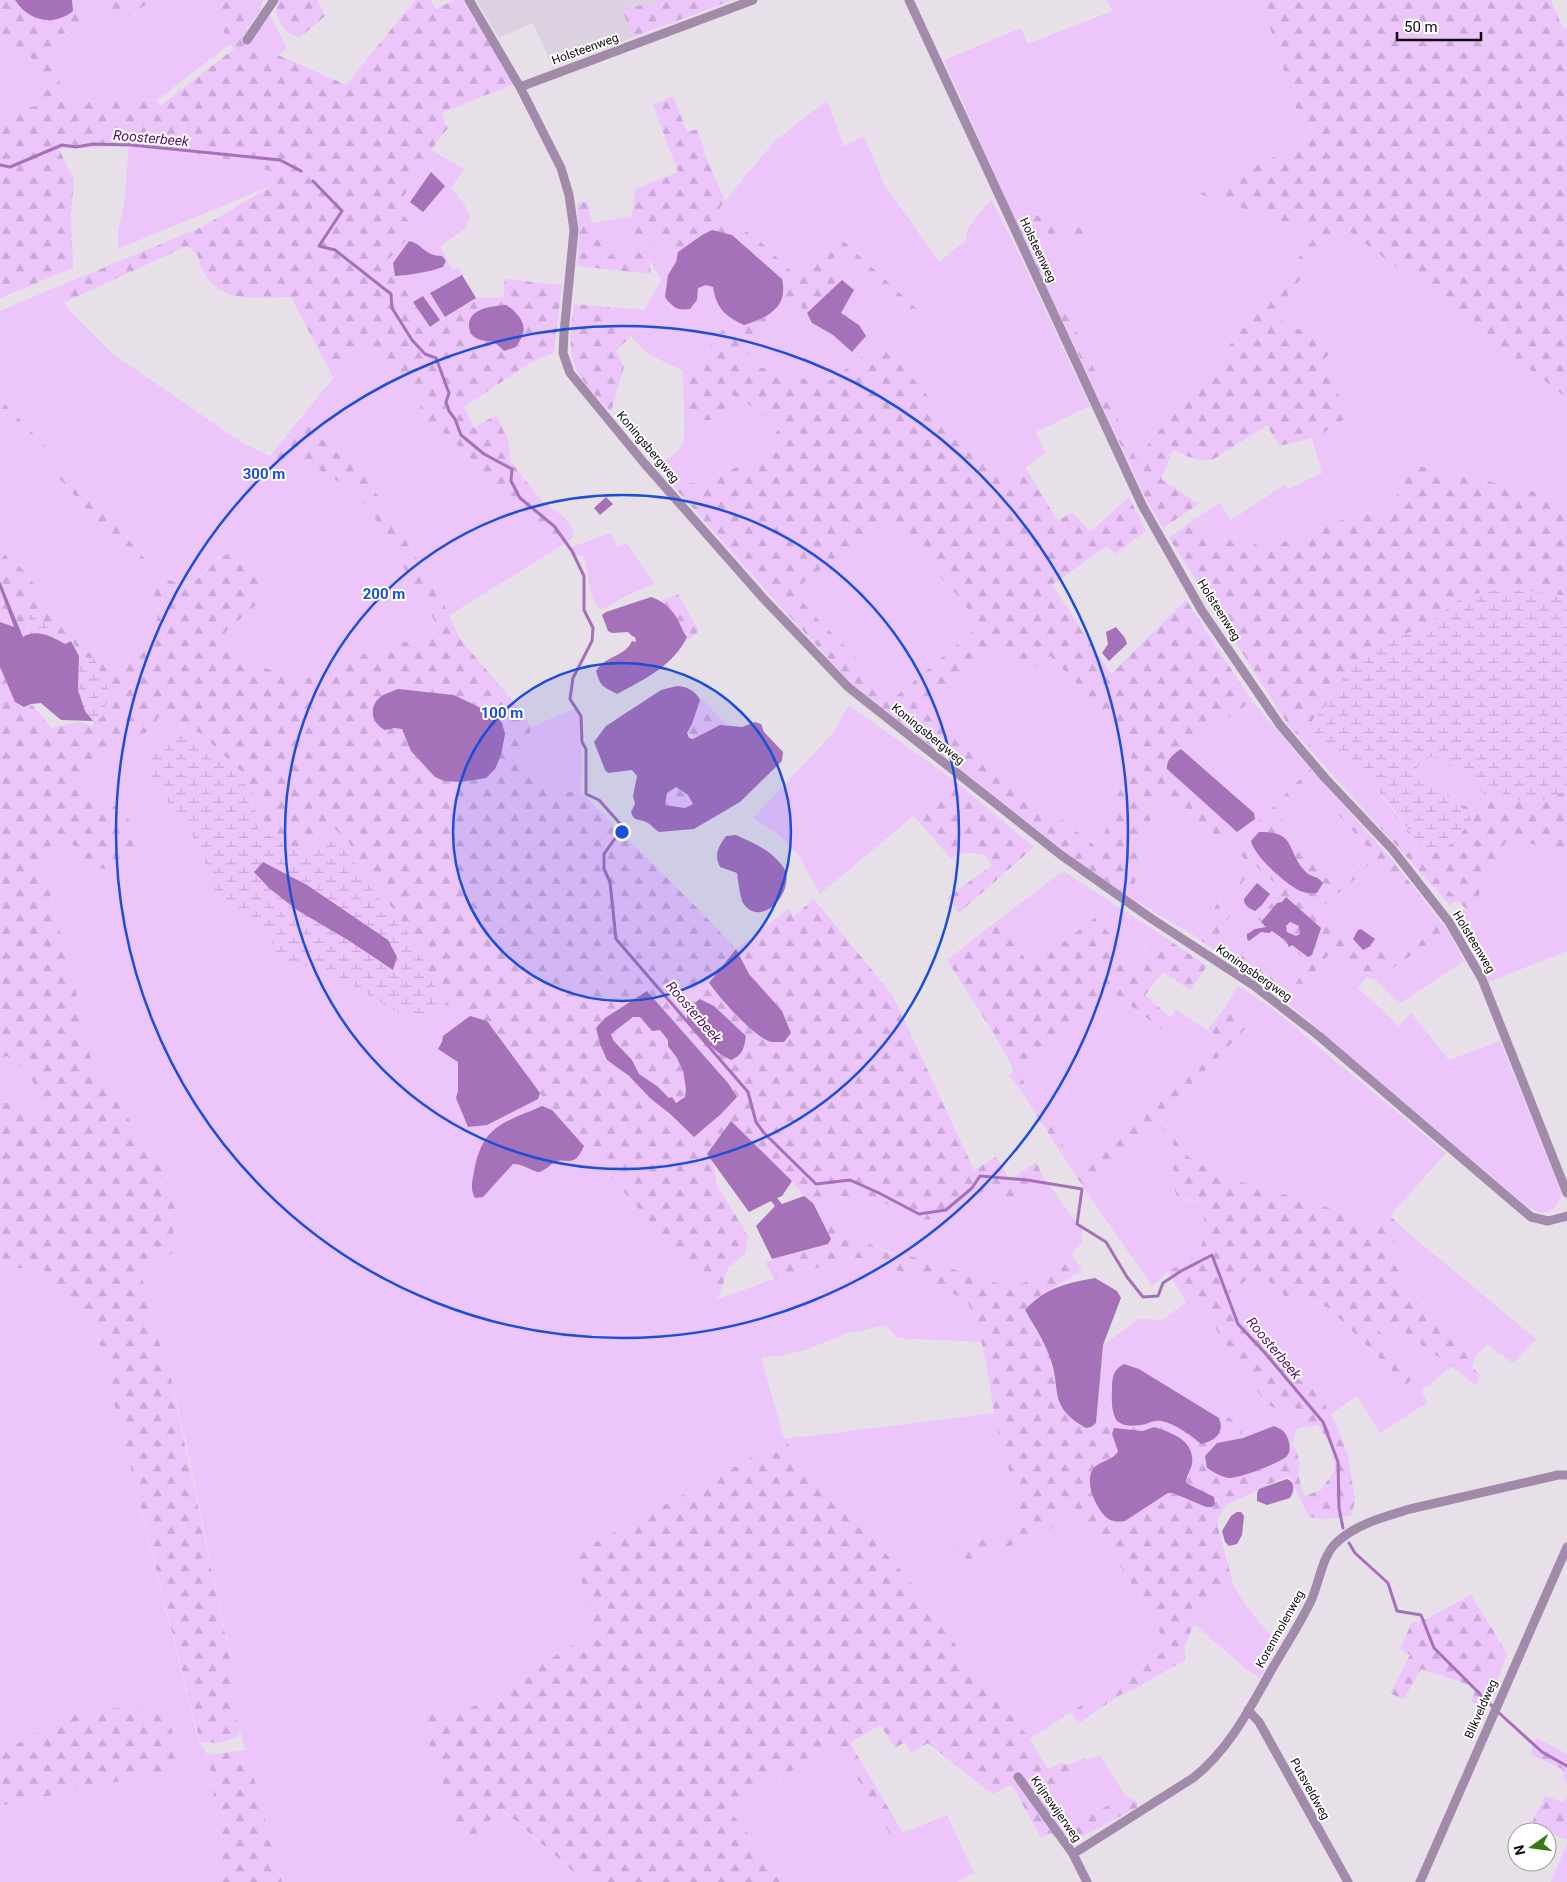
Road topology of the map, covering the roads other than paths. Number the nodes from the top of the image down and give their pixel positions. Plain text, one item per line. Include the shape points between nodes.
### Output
1 (274, 0) edge
2 (469, 0) edge
3 (752, 0) edge
4 (909, 0) edge
5 (247, 40) dead end
6 (520, 87) junction
7 (1567, 1193) edge
8 (1567, 1216) edge
9 (1567, 1475) edge
10 (1567, 1547) edge
11 (1248, 1710) junction
12 (1018, 1777) dead end
13 (1073, 1854) junction
14 (1087, 1882) edge
15 (1348, 1882) edge
16 (1420, 1882) edge

1 - 5 street
2 - 6 street
3 - 6 street, Holsteenweg
4 - 7 street, Holsteenweg via 1142,505 1202,611 1280,726 1392,849 1449,922 1482,979
6 - 8 street, Koningsbergweg via 561,168 569,195 574,230 564,353 570,373 763,598 856,693 1061,855 1253,985 1312,1030 1531,1217 1548,1221
9 - 11 street, Korenmolenweg via 1390,1515 1348,1532 1334,1545 1326,1559 1311,1602
10 - 16 street, Blikveldweg
11 - 13 street, Korenmolenweg via 1207,1767
11 - 15 street, Putsveldweg via 1259,1722
12 - 13 street, Krijnswijerweg
13 - 14 street, Krijnswijerweg

